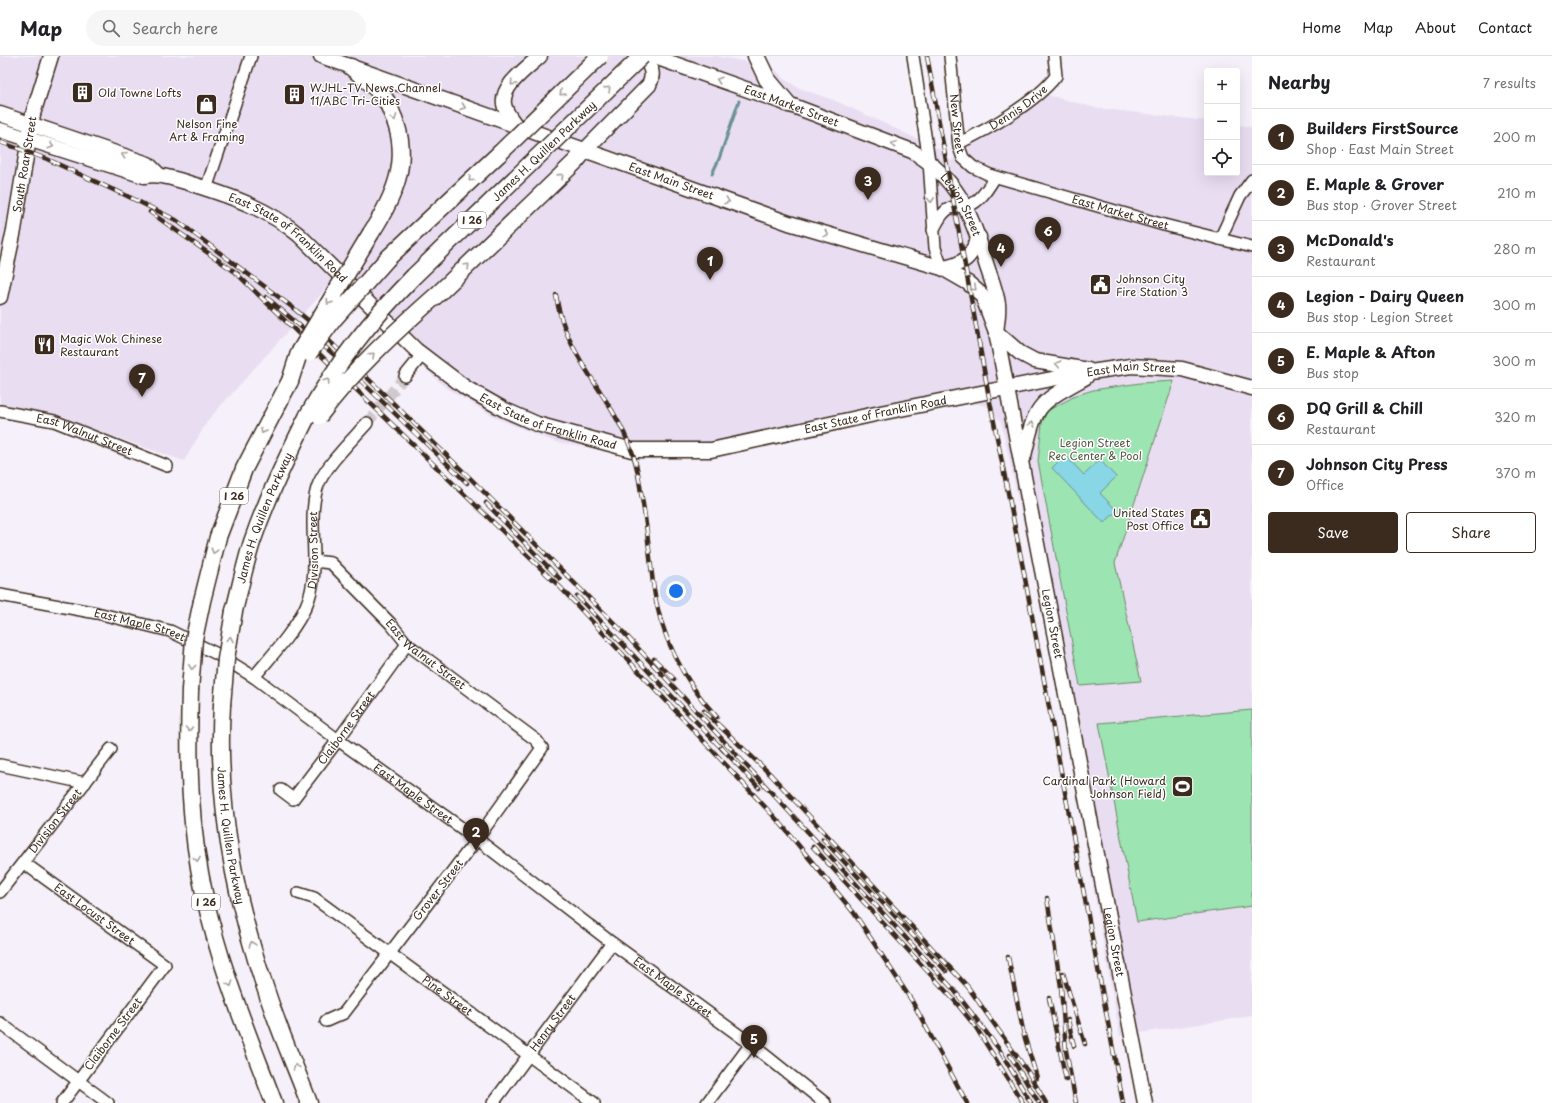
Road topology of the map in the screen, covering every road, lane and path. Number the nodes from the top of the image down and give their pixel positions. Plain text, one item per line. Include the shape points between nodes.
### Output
1 (51, 56) edge
2 (250, 56) edge
3 (320, 56) edge
4 (540, 56) edge
5 (600, 56) edge
6 (643, 56) edge
7 (652, 56) edge
8 (756, 56) edge
9 (913, 56) edge
10 (950, 56) edge
11 (1054, 56) edge
12 (351, 67) junction
13 (788, 104) junction
14 (0, 114) edge
15 (32, 125) junction
16 (516, 126) junction
17 (0, 130) edge
18 (30, 140) junction
19 (959, 143) junction
20 (584, 150) junction
21 (929, 161) junction
22 (158, 174) junction
23 (992, 176) junction
24 (1252, 180) edge
25 (206, 188) junction
26 (967, 207) junction
27 (933, 230) junction
28 (979, 237) junction
29 (1220, 239) junction
30 (1252, 247) edge
31 (942, 268) junction
32 (0, 297) edge
33 (996, 332) junction
34 (422, 355) junction
35 (1097, 371) junction
36 (405, 376) tunnel mouth
37 (290, 381) junction
38 (1252, 388) edge
39 (1008, 389) junction
40 (0, 411) edge
41 (314, 416) junction
42 (367, 423) tunnel mouth
43 (1022, 462) junction
44 (167, 466) dead end
45 (314, 561) junction
46 (0, 595) edge
47 (407, 644) junction
48 (254, 677) junction
49 (338, 740) junction
50 (542, 748) joint
51 (111, 749) dead end
52 (0, 765) edge
53 (85, 783) junction
54 (281, 790) dead end
55 (477, 839) junction
56 (24, 863) junction
57 (0, 892) edge
58 (298, 893) dead end
59 (612, 943) junction
60 (389, 953) junction
61 (165, 965) joint
62 (326, 1021) dead end
63 (0, 1023) edge
64 (751, 1044) junction
65 (529, 1056) junction
66 (79, 1081) junction
67 (62, 1103) edge
68 (108, 1103) edge
69 (274, 1103) edge
70 (310, 1103) edge
71 (493, 1103) edge
72 (594, 1103) edge
73 (707, 1103) edge
74 (824, 1103) edge
75 (1145, 1103) edge

1 - 15 main road, South Roan Street
2 - 25 street
3 - 12 main road, East Main Street
4 -> 16 main road via 505,94 504,106
5 -> 37 highway, I 26, bridge via 388,258 333,320
6 - 20 main road via 652,69 650,85
41 -> 6 highway, James H. Quillen Parkway / I 26, bridge via 326,382 378,313
13 -> 7 main road, East Market Street
8 - 13 highway via 767,79
9 - 21 street
10 - 19 street, New Street
11 - 19 street, Dennis Drive via 1056,76 1048,87 993,124
12 -> 16 main road, East Main Street
12 -> 37 highway, bridge via 385,99 396,123 401,166 393,196 299,353
21 -> 13 main road, East Market Street via 912,151
14 - 15 main road
15 - 18 main road, South Roan Street
22 -> 15 main road via 148,164
16 - 20 main road, East Main Street
17 - 18 main road
18 -> 22 main road via 144,176
18 - 32 main road, South Roan Street
19 - 23 street, New Street via 963,158 973,167
20 -> 31 main road, East Main Street via 789,223
41 -> 20 highway, bridge via 370,357 576,161
21 - 26 main road, Legion Street via 949,180
21 -> 27 street
22 - 25 main road, East State of Franklin Road
23 - 26 street via 987,190
23 - 29 street, East Market Street
24 - 29 street via 1240,196
25 - 34 main road, East State of Franklin Road via 250,204 289,227
26 - 27 street via 953,206 943,212
26 - 28 main road, Legion Street
27 - 31 street via 935,248
28 - 31 main road via 965,261
28 - 33 main road, Legion Street via 998,304
29 - 30 street, East Market Street
31 -> 33 main road, East Main Street via 968,283 982,296
35 -> 33 main road via 1028,358
33 - 39 main road, Legion Street
34 - 36 street
34 - 39 main road, East State of Franklin Road via 466,388 522,418 642,451 711,450 880,413
35 - 38 main road, East Main Street via 1131,366 1182,369
35 - 39 main road, East Main Street
43 -> 35 main road via 1031,426 1041,405 1050,397
37 -> 69 highway, I 26, bridge via 241,476 218,537 194,639 188,750 190,802 204,893 234,998
39 - 43 main road, Legion Street
40 - 44 street, East Walnut Street via 54,421
70 -> 41 highway, James H. Quillen Parkway, bridge via 267,993 241,908 224,815 221,761 226,659 234,611 252,542 289,453
42 - 45 street, Division Street via 331,465 317,487 313,514
43 - 75 main road, Legion Street
45 - 47 street, East Walnut Street via 332,563
45 - 48 street, Division Street via 314,575 306,605 292,629
46 - 48 street, East Maple Street via 170,631 217,654
47 - 49 street, Claiborne Street
47 - 50 street, East Walnut Street via 536,740
48 - 49 street, East Maple Street
49 - 54 street, Claiborne Street via 293,799
49 - 55 street, East Maple Street
50 - 55 street, Grover Street
51 - 53 street, Division Street
52 - 53 street
53 - 56 street, Division Street
55 - 59 street, East Maple Street
55 - 60 street, Grover Street
56 - 57 street, Division Street
56 - 61 street, East Locust Street
58 - 60 street, Pine Street via 314,898
59 - 64 street, East Maple Street
59 - 65 street, Henry Street
60 - 62 street, Grover Street via 344,1013
60 - 65 street, Pine Street
61 - 66 street, Claiborne Street
63 - 66 street
64 - 73 street
64 - 74 street, East Maple Street
65 - 71 street, Henry Street
65 - 72 street, Pine Street
66 - 67 street, Claiborne Street
66 - 68 street

